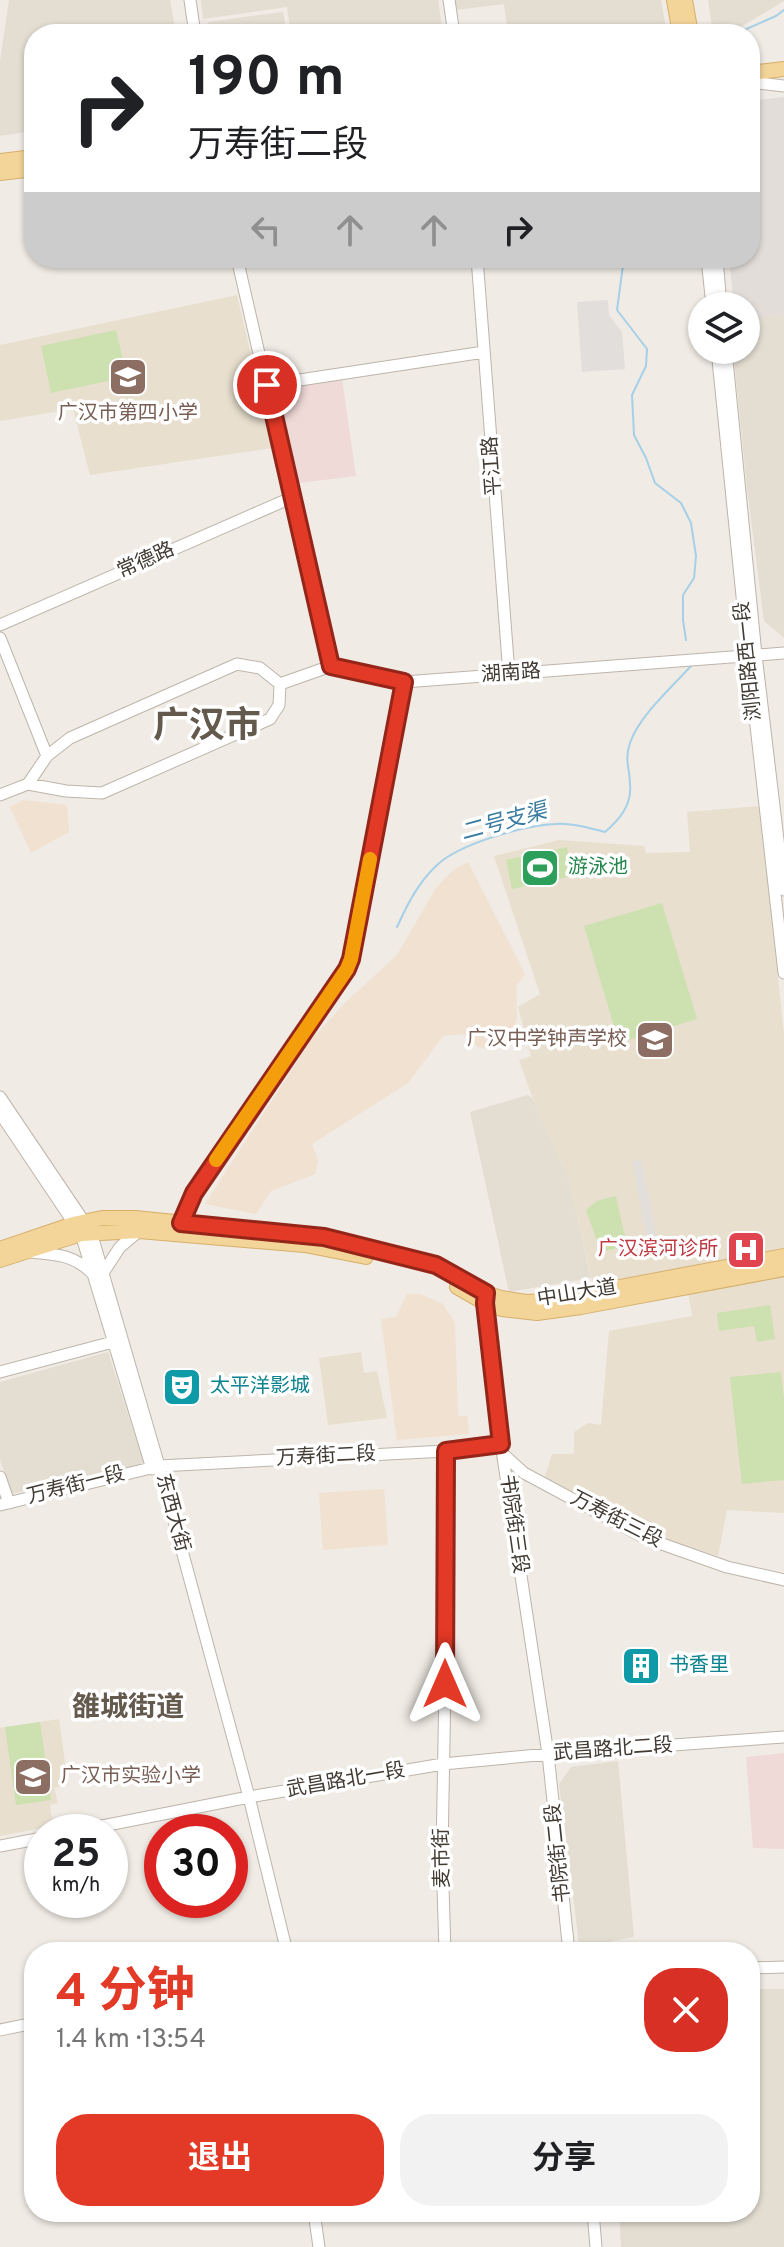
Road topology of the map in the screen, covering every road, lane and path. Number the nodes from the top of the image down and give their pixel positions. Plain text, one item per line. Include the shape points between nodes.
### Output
1 (190, 0) edge
2 (449, 0) edge
3 (674, 0) edge
4 (685, 0) edge
5 (194, 24) edge
6 (453, 24) edge
7 (678, 24) edge
8 (689, 24) edge
9 (784, 61) edge
10 (760, 69) edge
11 (784, 69) edge
12 (760, 71) edge
13 (784, 78) edge
14 (760, 81) edge
15 (760, 83) edge
16 (784, 86) edge
17 (24, 158) edge
18 (0, 161) edge
19 (24, 170) edge
20 (0, 173) edge
21 (239, 268) edge
22 (478, 268) edge
23 (708, 268) edge
24 (718, 268) edge
25 (711, 292) edge
26 (720, 292) edge
27 (484, 352) junction
28 (719, 364) edge
29 (727, 364) edge
30 (267, 385) junction
31 (293, 497) junction
32 (0, 625) edge
33 (0, 638) edge
34 (784, 653) edge
35 (752, 655) junction
36 (331, 666) junction
37 (509, 674) junction
38 (404, 682) junction
39 (280, 684) junction
40 (47, 756) junction
41 (28, 784) junction
42 (0, 795) edge
43 (779, 859) edge
44 (784, 890) edge
45 (784, 973) edge
46 (0, 1097) edge
47 (0, 1113) edge
48 (181, 1223) junction
49 (82, 1228) junction
50 (139, 1231) junction
51 (0, 1249) edge
52 (27, 1251) junction
53 (784, 1256) edge
54 (0, 1260) edge
55 (784, 1269) edge
56 (98, 1274) junction
57 (486, 1298) junction
58 (113, 1342) junction
59 (0, 1372) edge
60 (502, 1449) junction
61 (446, 1451) junction
62 (155, 1467) junction
63 (0, 1477) edge
64 (4, 1504) edge
65 (784, 1580) edge
66 (784, 1737) edge
67 (548, 1754) junction
68 (443, 1764) junction
69 (245, 1798) junction
70 (128, 1821) edge
71 (24, 1841) edge
72 (0, 1846) edge
73 (277, 1942) edge
74 (284, 1942) edge
75 (445, 1942) edge
76 (568, 1942) edge
77 (784, 1967) edge
78 (760, 1968) edge
79 (24, 2025) edge
80 (0, 2030) edge
81 (315, 2222) edge
82 (323, 2222) edge
83 (594, 2222) edge
84 (319, 2247) edge
85 (326, 2247) edge
86 (596, 2247) edge

1 - 5 street
2 - 6 street
3 - 7 main road
4 - 8 main road
9 - 10 street
11 - 12 main road
13 - 14 main road
15 - 16 street
17 - 18 main road
19 - 20 main road
21 - 30 street
22 - 27 street, 平江路
23 - 25 street
24 - 26 street
27 - 30 street
27 - 37 street, 平江路
28 - 35 street, 浏阳路西一段
29 - 35 street
30 - 31 street
31 - 32 street, 常德路
31 - 36 street
33 - 40 street
34 - 35 street, 湖南路
35 - 37 street, 湖南路
35 - 43 street, 浏阳路西一段
36 - 38 street, 湖南路
36 - 39 street
37 - 38 street, 湖南路
38 - 48 street via 347,969 194,1193
39 - 40 street via 260,668 237,664 70,738
39 - 41 street via 279,705 270,719 102,793
40 - 41 street
41 - 42 street
43 - 44 street
43 - 45 street, 浏阳路西一段
46 - 49 street, 东西大街
47 - 49 street, 东西大街
48 - 49 main road, 中山大道 via 102,1218
48 - 57 main road, 中山大道 via 324,1237 436,1265
49 - 50 main road, 中山大道
49 - 51 main road, 中山大道
49 - 52 main road, 中山大道
49 - 56 street, 东西大街
50 - 56 street
50 - 57 main road, 中山大道 via 305,1245 357,1255 431,1273
52 - 54 main road, 中山大道
52 - 56 street via 70,1257
53 - 57 main road, 中山大道 via 546,1301
55 - 57 main road, 中山大道 via 537,1313 502,1309
56 - 58 street, 东西大街
56 - 62 street, 东西大街
57 - 60 street, 书院街三段
58 - 59 street
58 - 62 street, 东西大街
60 - 61 street, 万寿街二段
60 - 65 street, 万寿街三段 via 524,1473 645,1538 727,1567
60 - 67 street, 书院街三段
61 - 62 street, 万寿街二段
61 - 68 street, 麦市街
62 - 64 street, 万寿街一段
62 - 69 street, 东西大街
63 - 64 street
66 - 67 street, 武昌路北二段
67 - 68 street, 武昌路北二段
67 - 76 street, 书院街二段
68 - 69 street, 武昌路北一段
68 - 75 street, 麦市街
69 - 70 street, 武昌路北一段
69 - 73 street, 东西大街
69 - 74 street, 东西大街
71 - 72 street
77 - 78 street
79 - 80 street
81 - 84 street
82 - 85 street
83 - 86 street

